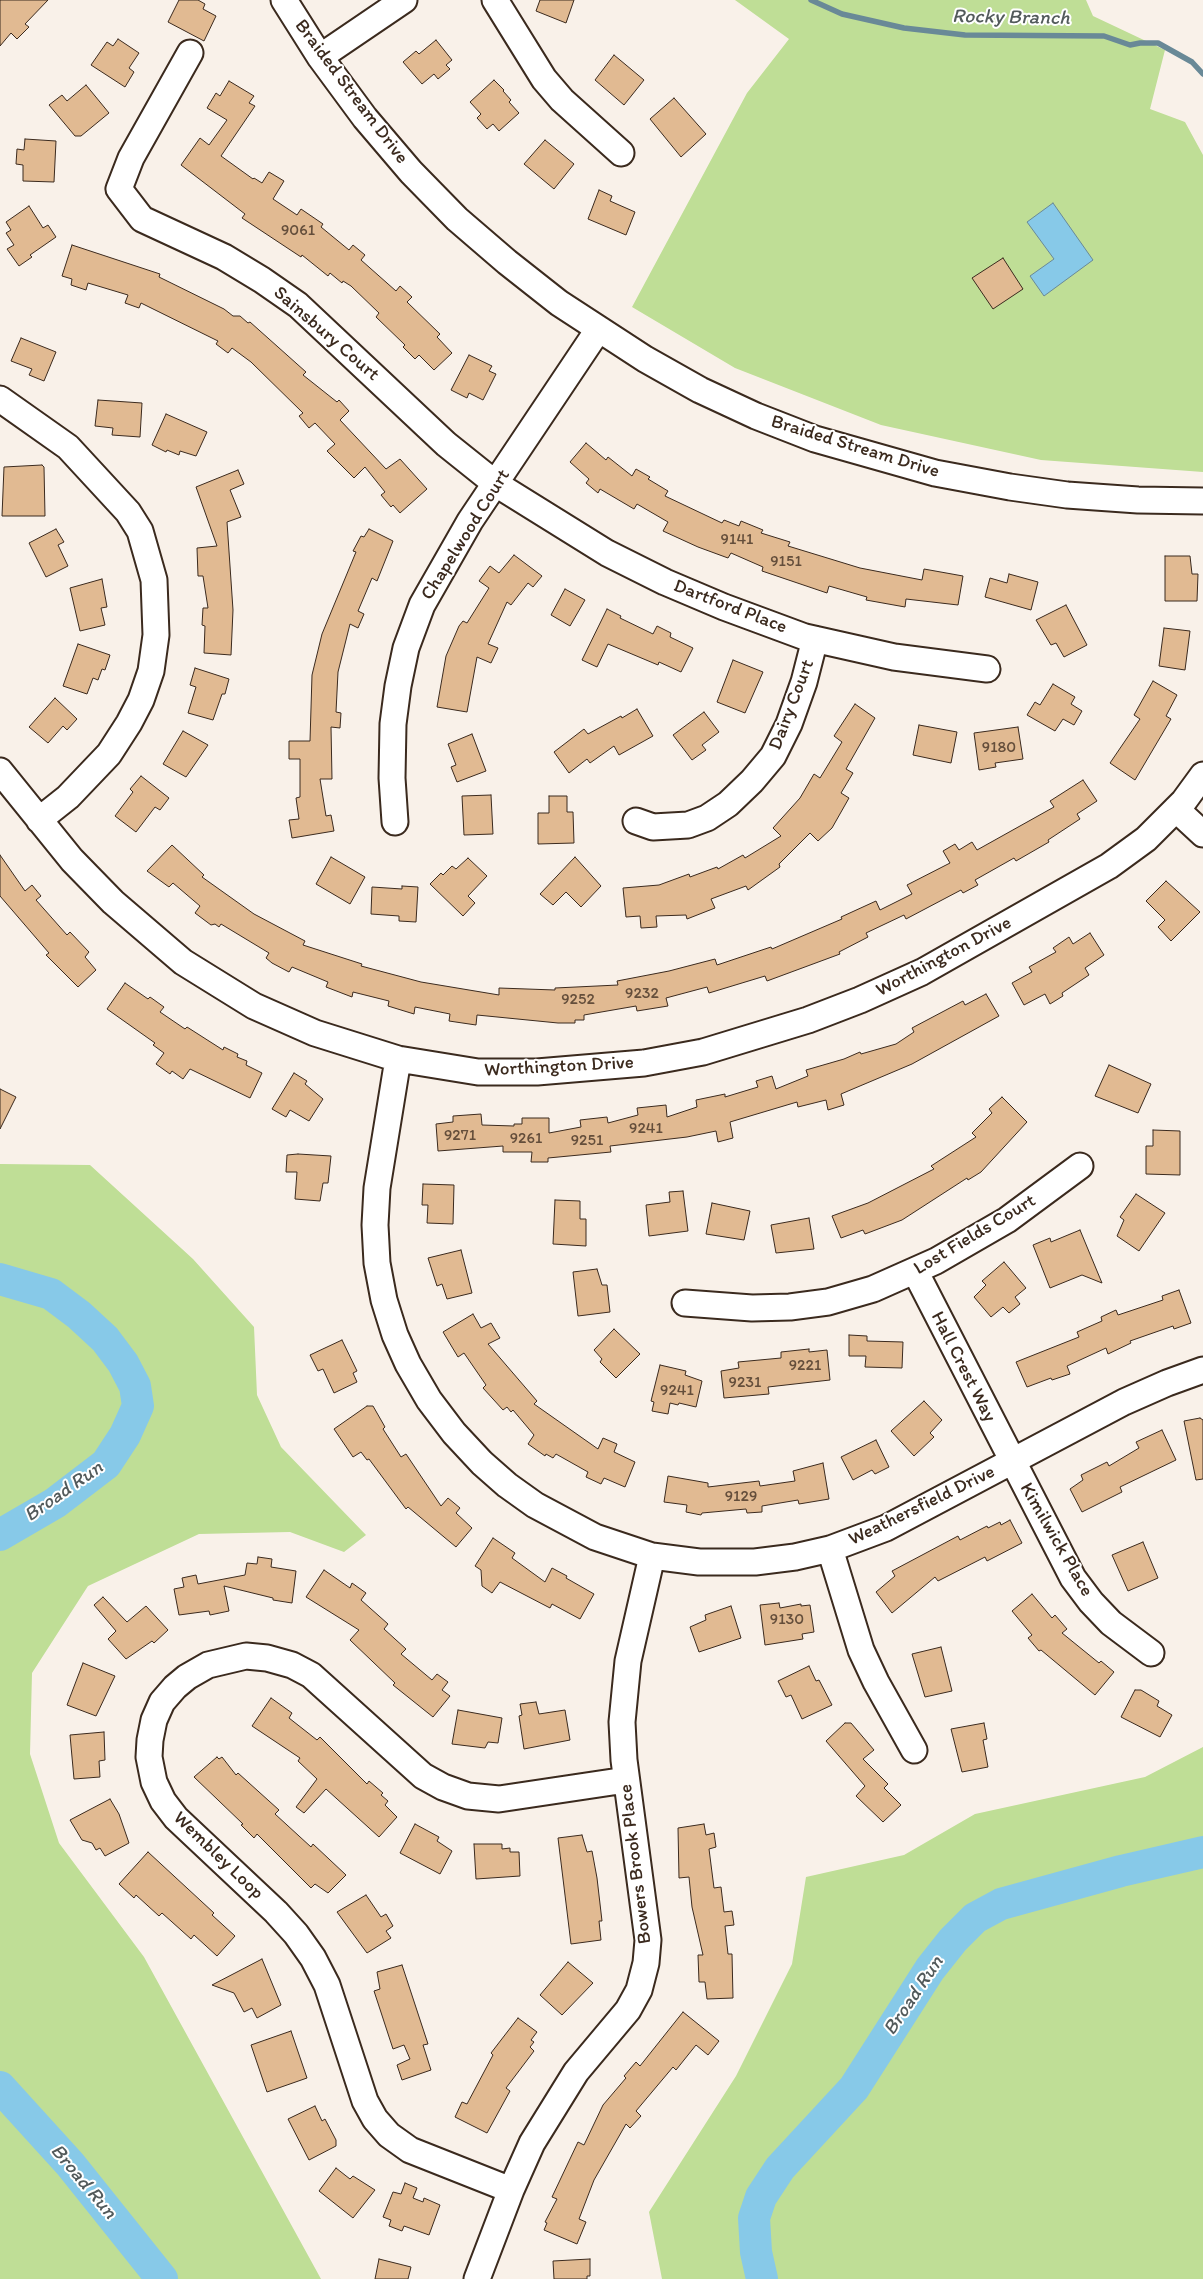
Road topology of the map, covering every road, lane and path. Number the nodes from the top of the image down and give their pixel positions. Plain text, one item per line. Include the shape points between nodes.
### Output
1 (284, 0) edge
2 (404, 0) edge
3 (495, 0) edge
4 (190, 53) dead end
5 (320, 57) junction
6 (621, 153) dead end
7 (598, 330) junction
8 (0, 399) edge
9 (496, 484) junction
10 (1203, 501) edge
11 (815, 639) junction
12 (987, 669) dead end
13 (0, 771) edge
14 (1203, 775) edge
15 (1176, 809) junction
16 (39, 820) junction
17 (636, 821) dead end
18 (395, 822) dead end
19 (1203, 834) edge
20 (398, 1059) junction
21 (1080, 1166) dead end
22 (915, 1271) junction
23 (685, 1303) dead end
24 (1203, 1370) edge
25 (1012, 1462) junction
26 (830, 1549) junction
27 (652, 1556) junction
28 (1151, 1652) dead end
29 (914, 1750) dead end
30 (626, 1780) junction
31 (511, 2190) junction
32 (477, 2279) edge

1 - 5 street, Braided Stream Drive
2 - 5 street
3 - 6 street via 544,79 562,100
4 - 9 street, Sainsbury Court via 131,158 119,189 142,219 224,258 298,305 446,444
5 - 7 street, Braided Stream Drive via 365,118 457,219 507,262
7 - 9 street, Chapelwood Court
7 - 10 street, Braided Stream Drive via 700,390 756,416 815,439 935,473 1067,494
8 - 16 street via 68,448 128,512 142,537 154,580 156,635 151,671 141,700 109,754 68,797
9 - 11 street, Dartford Place via 607,553 665,582
9 - 18 street, Chapelwood Court via 436,577 406,648 393,724
11 - 12 street, Dartford Place via 894,657
11 - 17 street, Dairy Court via 804,682 788,724 773,756 752,782 707,818 688,825 653,827
13 - 16 street, Worthington Drive
14 - 15 street, Worthington Drive
15 - 19 street
15 - 20 street, Worthington Drive via 1146,839 1109,866 922,972 851,1004 756,1037 693,1054 585,1070 478,1072
16 - 20 street, Worthington Drive via 113,902 154,940 214,983 254,1006 315,1033
20 - 27 street, Weathersfield Drive via 377,1188 375,1225 377,1263 384,1300 408,1364 454,1433 507,1485 572,1526
21 - 22 street, Lost Fields Court via 1007,1220
22 - 23 street, Lost Fields Court via 874,1289 800,1306 752,1308
22 - 25 street, Hall Crest Way
24 - 25 street, Weathersfield Drive via 1124,1402
25 - 26 street, Weathersfield Drive via 886,1528
25 - 28 street, Kimilwick Place via 1073,1578 1111,1623
26 - 27 street, Weathersfield Drive via 795,1557 739,1563
26 - 29 street via 861,1650
27 - 30 street, Bowers Brook Place via 624,1692 622,1722
30 - 31 street, Bowers Brook Place via 648,1940 639,1990 628,2010 576,2072 550,2110
30 - 31 street, Wembley Loop via 500,1799 460,1793 423,1776 311,1675 267,1658 246,1656 208,1664 174,1687 154,1720 150,1757 154,1782 163,1801 176,1818 276,1912 313,1958 326,1985 365,2101 375,2120 410,2150
31 - 32 street, Bowers Brook Place

